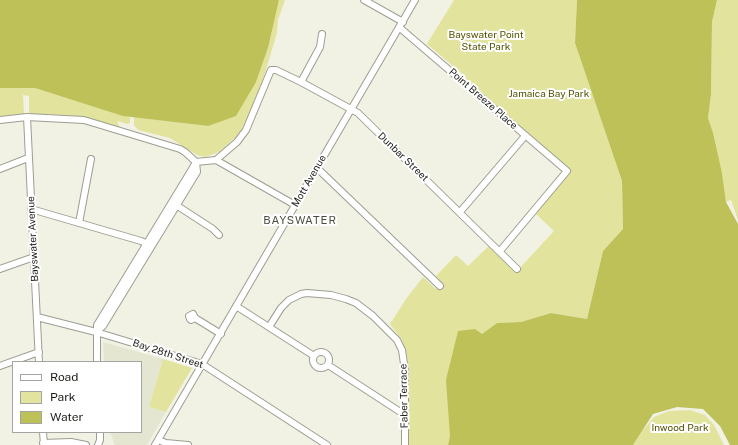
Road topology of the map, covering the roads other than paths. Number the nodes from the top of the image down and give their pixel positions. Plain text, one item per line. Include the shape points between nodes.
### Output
1 (364, 0) edge
2 (415, 0) edge
3 (401, 25) junction
4 (322, 34) dead end
5 (301, 82) junction
6 (351, 110) junction
7 (27, 117) junction
8 (0, 120) edge
9 (525, 136) junction
10 (28, 158) junction
11 (91, 159) dead end
12 (216, 160) junction
13 (196, 162) junction
14 (317, 168) junction
15 (0, 169) edge
16 (174, 204) junction
17 (295, 205) junction
18 (31, 209) junction
19 (460, 212) junction
20 (79, 223) junction
21 (219, 235) dead end
22 (149, 245) junction
23 (500, 251) junction
24 (34, 257) junction
25 (517, 268) dead end
26 (0, 269) edge
27 (440, 286) dead end
28 (236, 306) junction
29 (37, 317) junction
30 (195, 318) dead end
31 (269, 328) junction
32 (96, 332) junction
33 (221, 334) junction
34 (39, 352) junction
35 (314, 356) junction
36 (14, 361) edge
37 (39, 361) edge
38 (97, 361) edge
39 (12, 362) edge
40 (202, 364) junction
41 (328, 365) junction
42 (0, 366) edge
43 (405, 415) junction
44 (43, 433) edge
45 (100, 433) edge
46 (157, 442) edge
47 (44, 444) edge
48 (86, 445) edge
49 (98, 445) edge
50 (188, 445) edge
51 (327, 445) edge
52 (405, 445) edge

1 - 3 street, Point Breeze Place
2 - 3 street, Mott Avenue
3 - 6 street, Mott Avenue
3 - 9 street, Point Breeze Place
4 - 5 street via 320,47
5 - 6 street, Dunbar Street
5 - 12 street, Dunbar Street via 271,70 246,130 238,142
6 - 14 street, Mott Avenue
6 - 19 street, Dunbar Street via 358,113
7 - 8 street
7 - 10 street, Bayswater Avenue
7 - 13 street via 84,120 180,149
9 - 19 street
9 - 23 street, Point Breeze Place via 567,171
10 - 15 street
10 - 18 street, Bayswater Avenue
11 - 20 street
12 - 13 street
12 - 17 street
13 - 16 street
14 - 17 street, Mott Avenue
14 - 27 street
16 - 21 street
16 - 22 street
17 - 28 street, Mott Avenue
18 - 20 street
18 - 24 street, Bayswater Avenue
19 - 23 street, Dunbar Street
20 - 22 street
22 - 32 street via 97,325
23 - 25 street, Dunbar Street
24 - 26 street
24 - 29 street, Bayswater Avenue
28 - 31 street
28 - 33 street, Mott Avenue
29 - 32 street, Bay 28th Street
29 - 34 street, Bayswater Avenue
30 - 33 street
31 - 35 street
31 - 43 street, Faber Terrace via 285,304 301,294 331,295 356,303 400,344 405,371
32 - 38 street
32 - 40 street, Bay 28th Street
33 - 40 street, Mott Avenue
34 - 36 street
34 - 37 street, Bayswater Avenue
35 - 41 street via 313,362 316,366 323,368
35 - 41 street via 320,352 325,354 328,357
39 - 42 street
40 - 46 street, Mott Avenue
40 - 51 street, Bay 28th Street
41 - 43 street
43 - 52 street, Faber Terrace
44 - 47 street
45 - 49 street
46 - 50 street
47 - 48 street via 71,442

